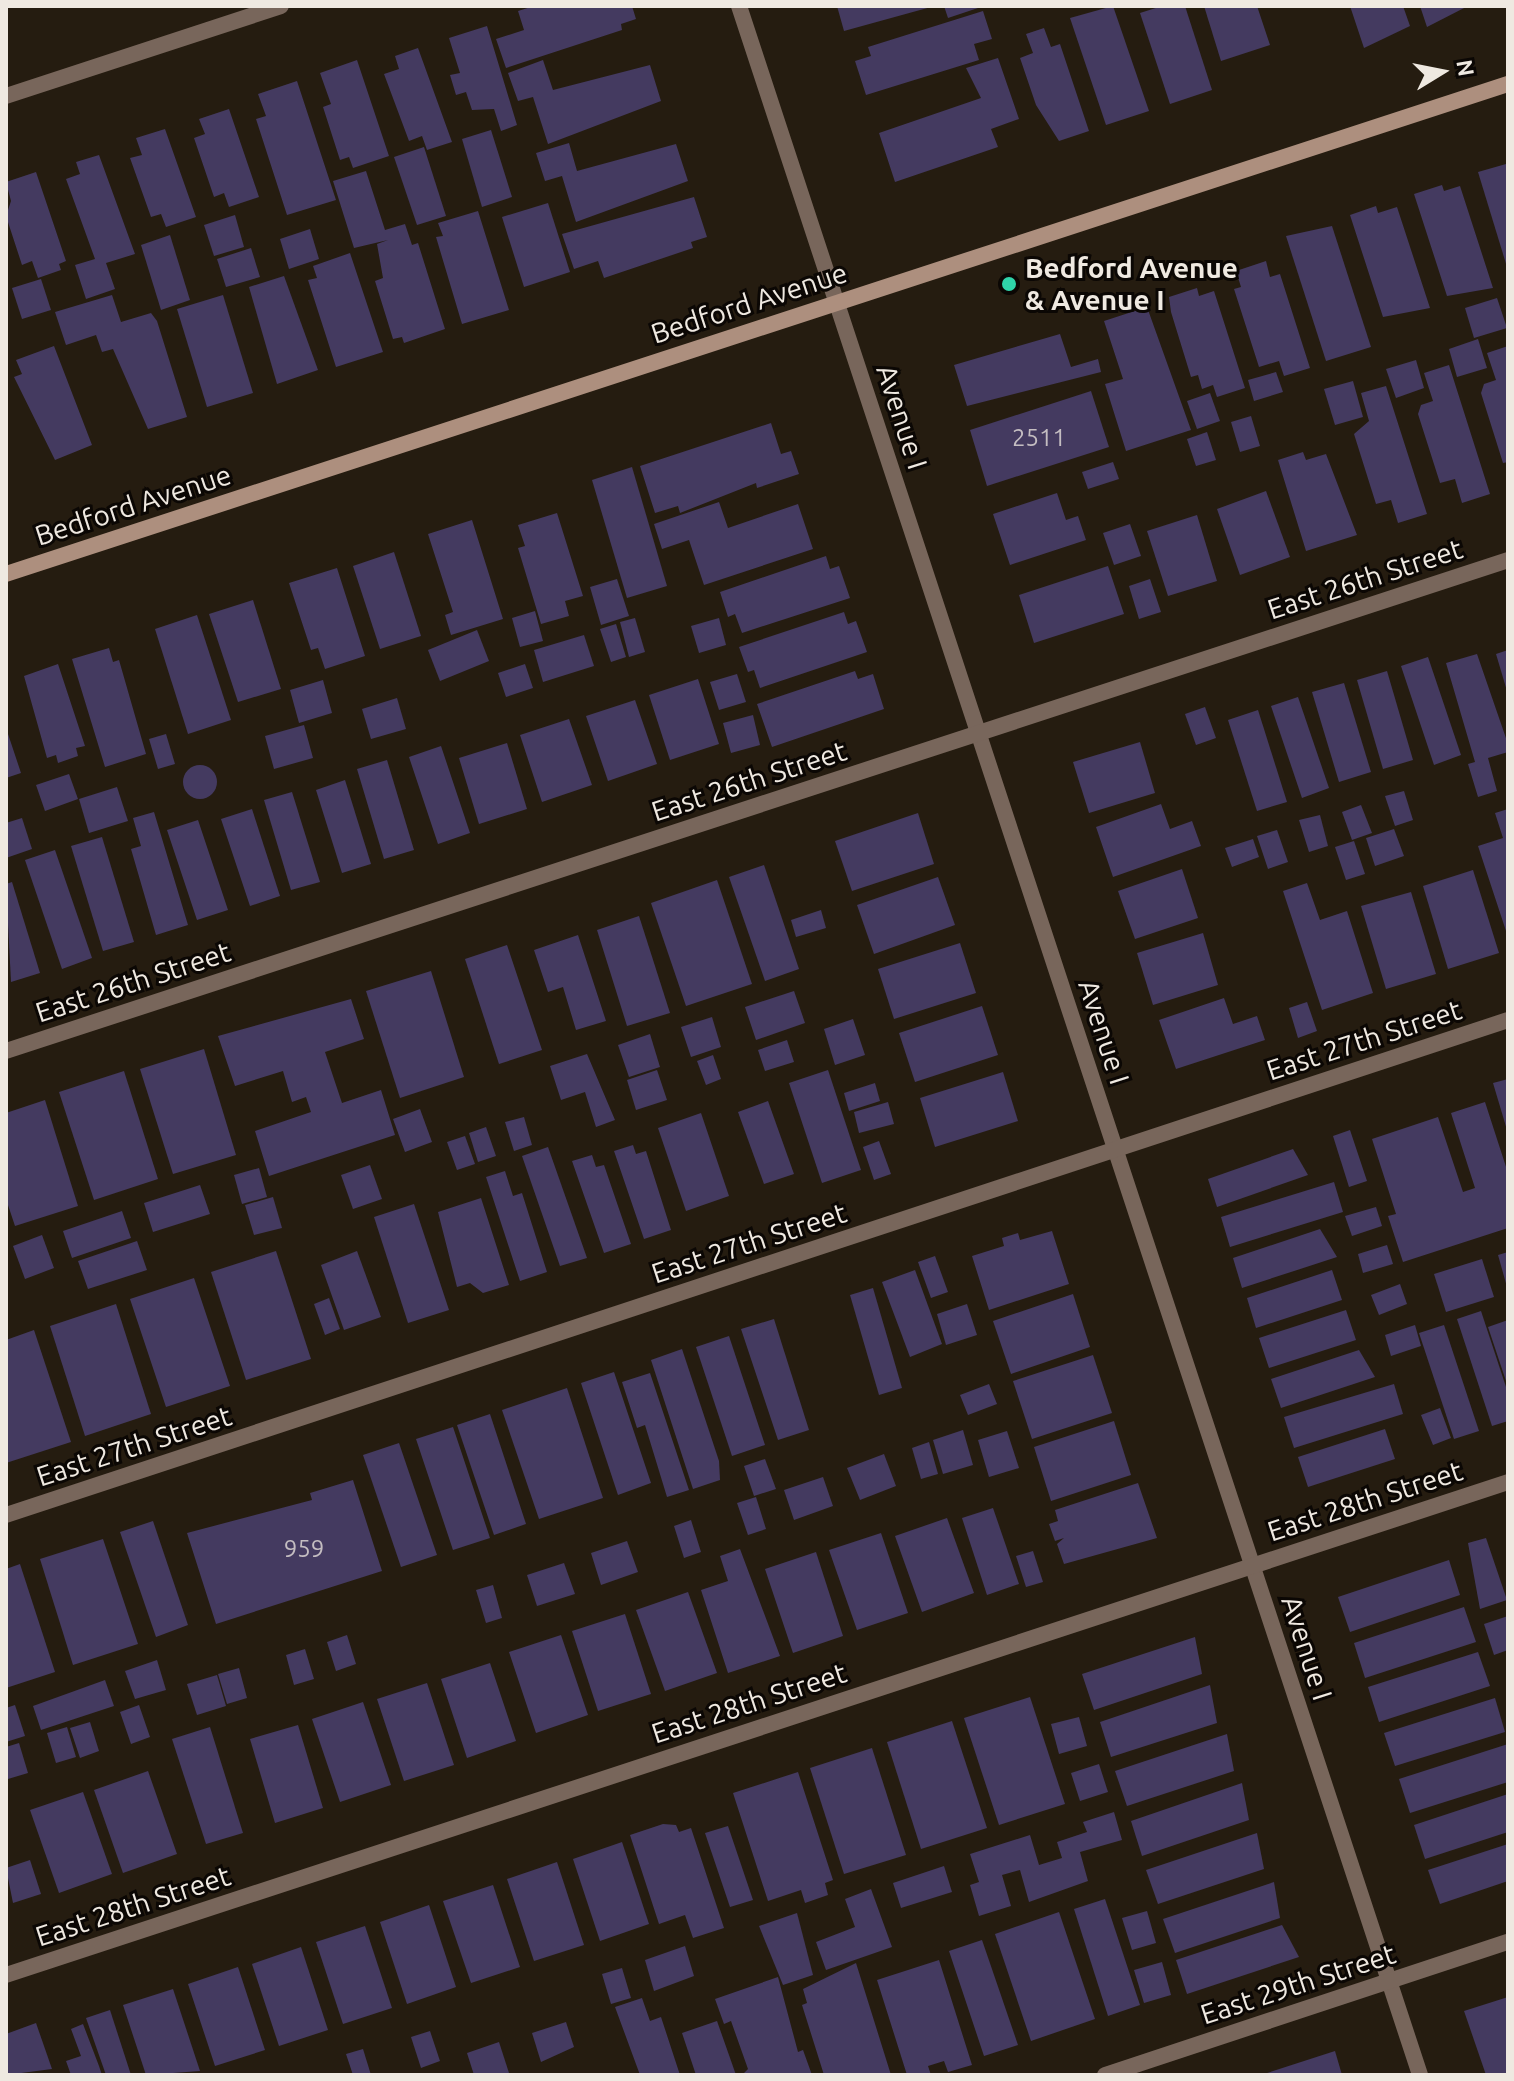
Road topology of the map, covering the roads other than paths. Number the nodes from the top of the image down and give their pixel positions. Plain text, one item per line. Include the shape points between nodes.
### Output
1 (281, 6) edge
2 (739, 6) edge
3 (1508, 84) edge
4 (6, 96) edge
5 (837, 302) junction
6 (1508, 560) edge
7 (6, 574) edge
8 (979, 733) junction
9 (1508, 1020) edge
10 (6, 1051) edge
11 (1116, 1150) junction
12 (1508, 1482) edge
13 (6, 1515) edge
14 (1252, 1566) junction
15 (1508, 1942) edge
16 (6, 1975) edge
17 (1389, 1982) junction
18 (1105, 2075) edge
19 (1420, 2075) edge

1 - 4 street
2 - 5 street, Avenue I
3 - 5 main road, Bedford Avenue
5 - 7 main road, Bedford Avenue
5 - 8 street, Avenue I
6 - 8 street, East 26th Street
8 - 10 street, East 26th Street
8 - 11 street, Avenue I
9 - 11 street, East 27th Street
11 - 13 street, East 27th Street
11 - 14 street, Avenue I
12 - 14 street, East 28th Street
14 - 16 street, East 28th Street
14 - 17 street, Avenue I
15 - 17 street, East 29th Street
17 - 18 street, East 29th Street
17 - 19 street, Avenue I

